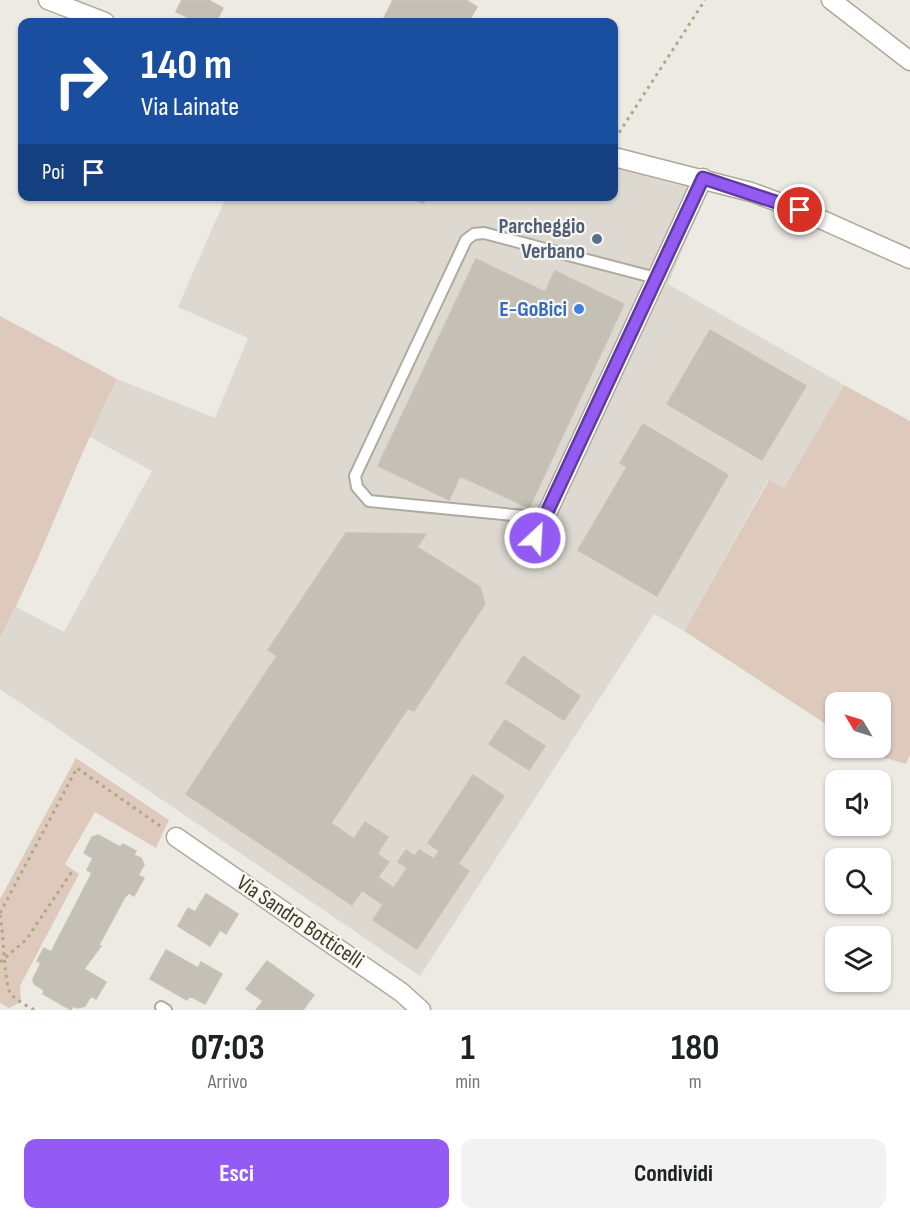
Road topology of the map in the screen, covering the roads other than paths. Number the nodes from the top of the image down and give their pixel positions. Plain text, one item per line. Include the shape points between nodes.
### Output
1 (48, 0) edge
2 (831, 0) edge
3 (74, 5) edge
4 (98, 18) edge
5 (910, 61) edge
6 (618, 158) edge
7 (703, 178) junction
8 (910, 260) edge
9 (656, 278) junction
10 (545, 518) junction
11 (535, 538) dead end
12 (176, 837) road end
13 (422, 1010) edge

1 - 3 street
2 - 5 street
3 - 4 street
6 - 7 street
7 - 8 street via 800,210
7 - 9 street
9 - 10 street
9 - 10 lane via 484,232 474,234 466,240 356,476 357,487 369,501
10 - 11 street
12 - 13 street, Via Sandro Botticelli

